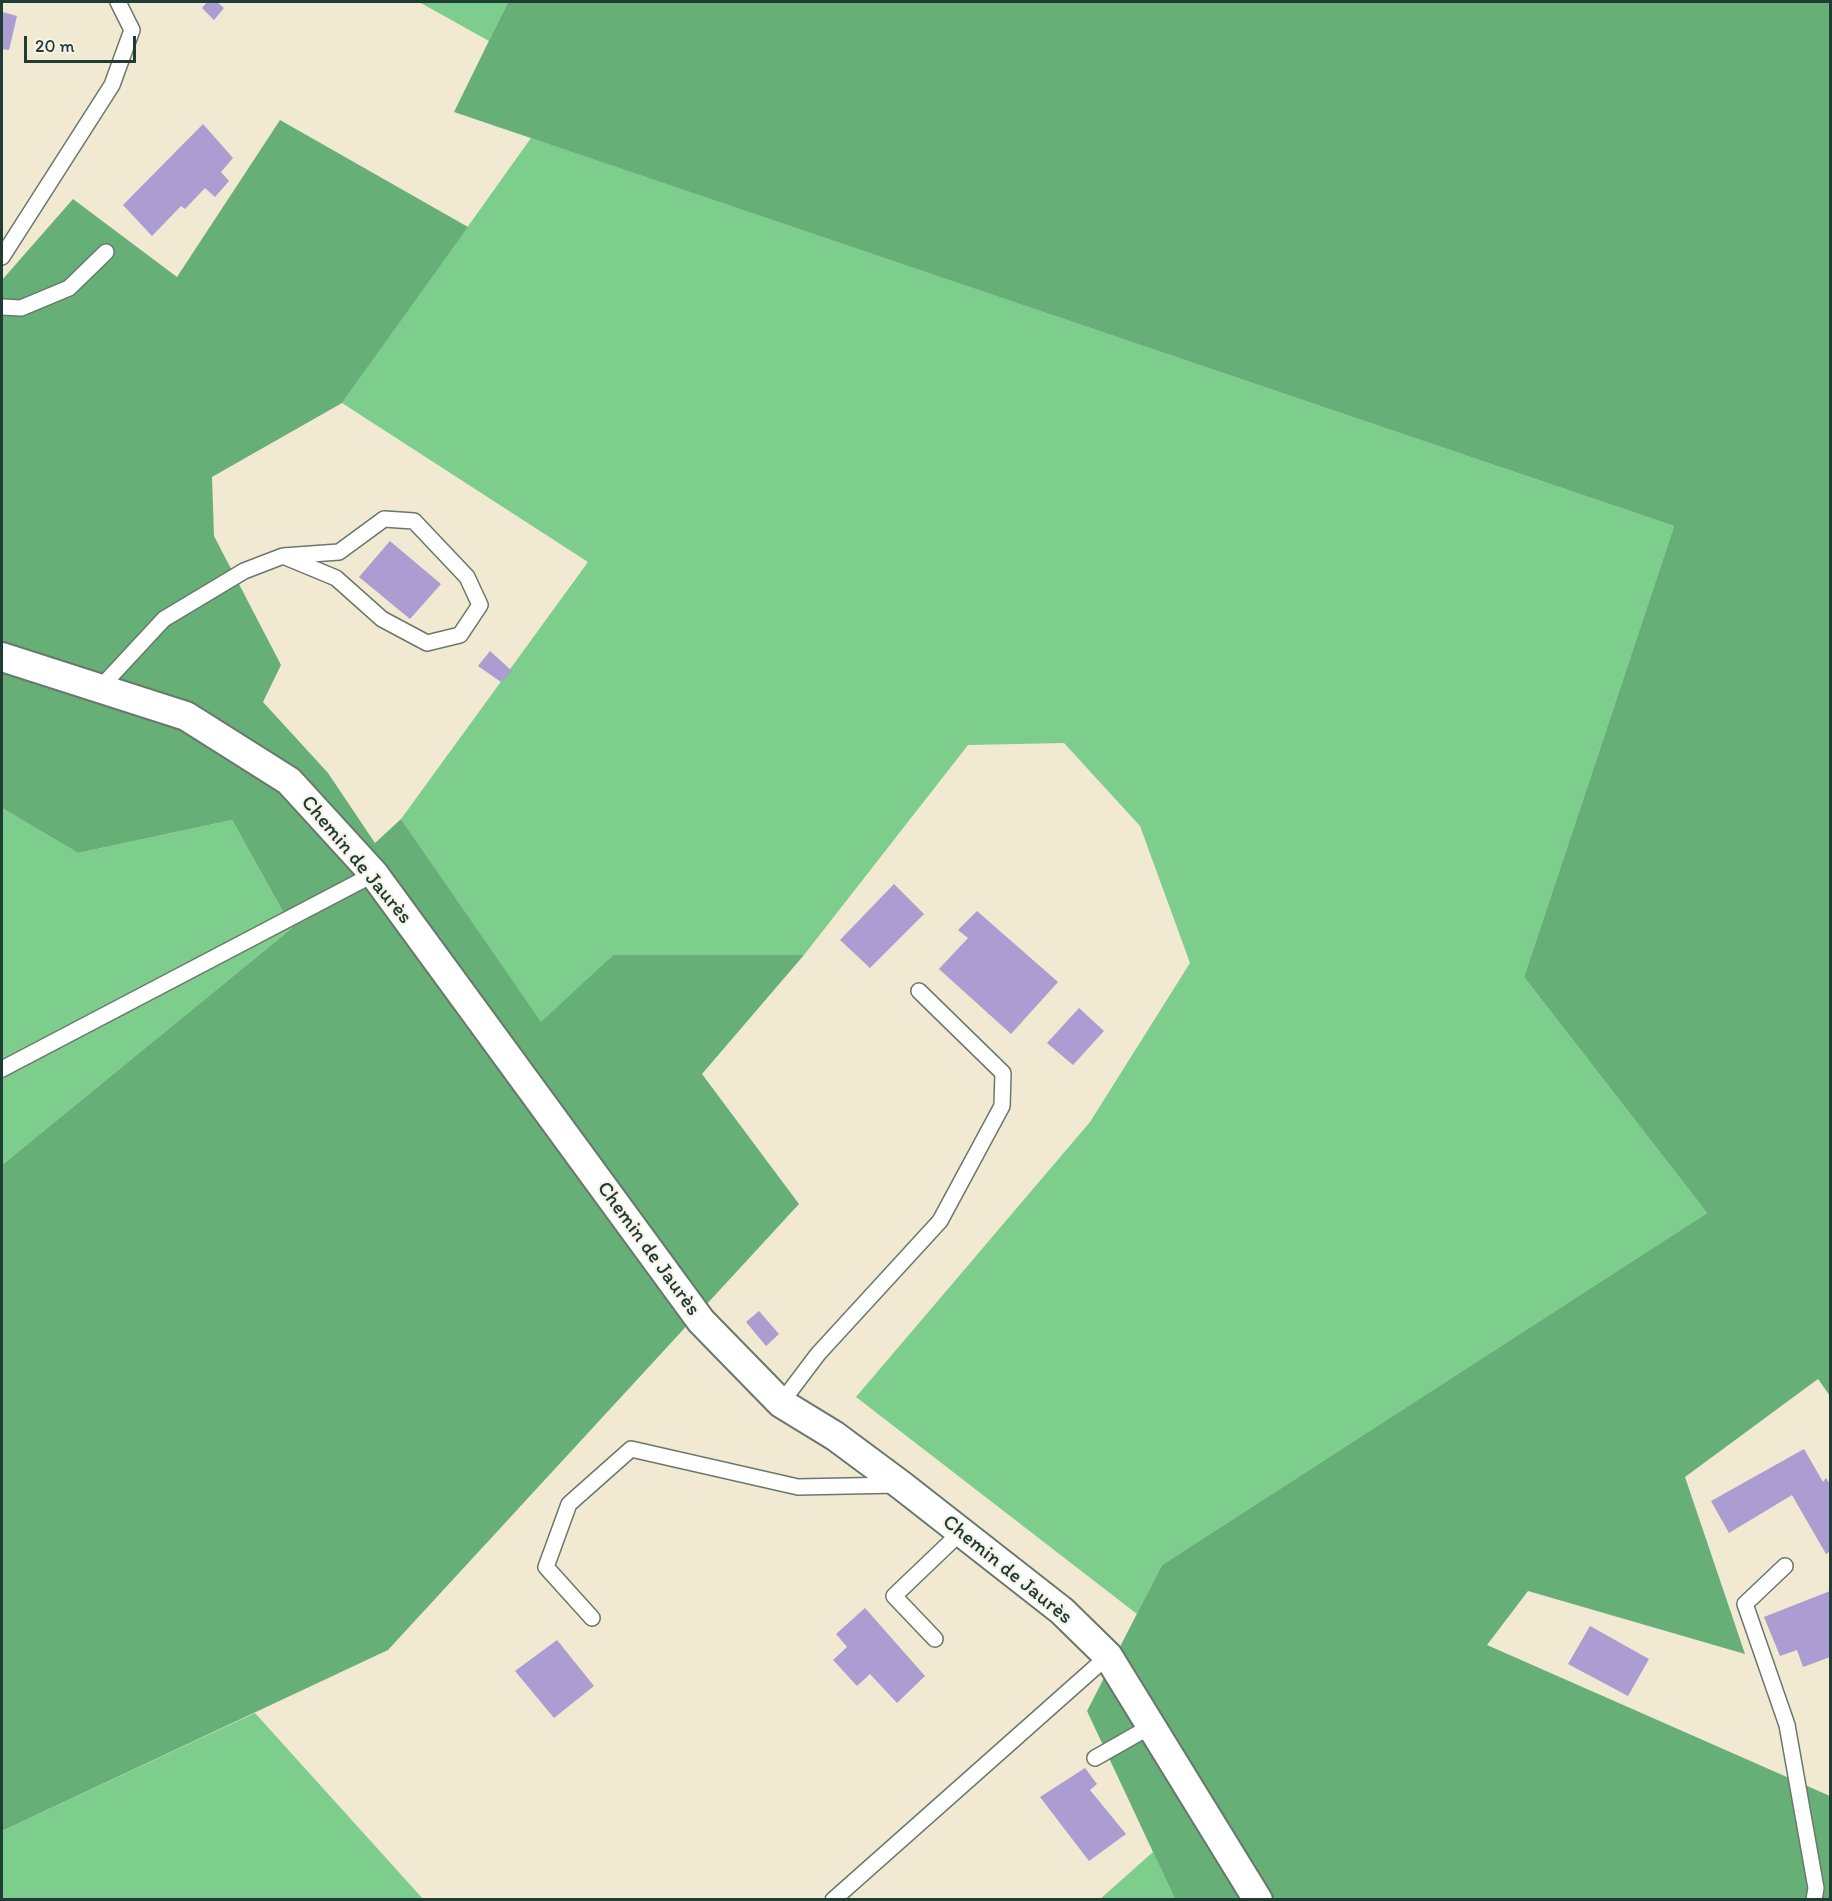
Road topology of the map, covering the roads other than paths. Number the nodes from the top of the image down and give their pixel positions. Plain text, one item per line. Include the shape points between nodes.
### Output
1 (118, 2) edge
2 (106, 252) dead end
3 (2, 257) edge
4 (2, 307) edge
5 (283, 556) junction
6 (2, 657) edge
7 (99, 688) junction
8 (374, 874) junction
9 (919, 991) dead end
10 (2, 1069) edge
11 (781, 1403) junction
12 (901, 1485) junction
13 (961, 1532) junction
14 (1785, 1566) dead end
15 (592, 1618) dead end
16 (935, 1639) dead end
17 (1108, 1656) junction
18 (1153, 1725) junction
19 (1095, 1758) dead end
20 (832, 1899) edge
21 (1258, 1899) edge
22 (1815, 1899) edge

1 - 3 lane via 132,30 112,85
2 - 4 lane via 69,288 21,308
5 - 5 lane via 336,578 382,619 427,643 460,635 480,605 467,577 414,521 384,519 339,552
5 - 7 lane via 244,571 164,619
6 - 7 street, Chemin de Jaurès
7 - 8 street, Chemin de Jaurès via 186,716 289,781
8 - 10 lane
8 - 11 street, Chemin de Jaurès via 701,1321
9 - 11 lane via 1004,1073 1002,1106 940,1221 818,1354
11 - 12 street, Chemin de Jaurès via 835,1436
12 - 13 street, Chemin de Jaurès
12 - 15 lane via 798,1487 631,1449 569,1504 546,1567
13 - 16 lane via 894,1596
13 - 17 street, Chemin de Jaurès via 1062,1611
14 - 22 lane via 1745,1604 1787,1725
17 - 18 street, Chemin de Jaurès
17 - 20 lane
18 - 19 lane
18 - 21 street, Chemin de Jaurès

